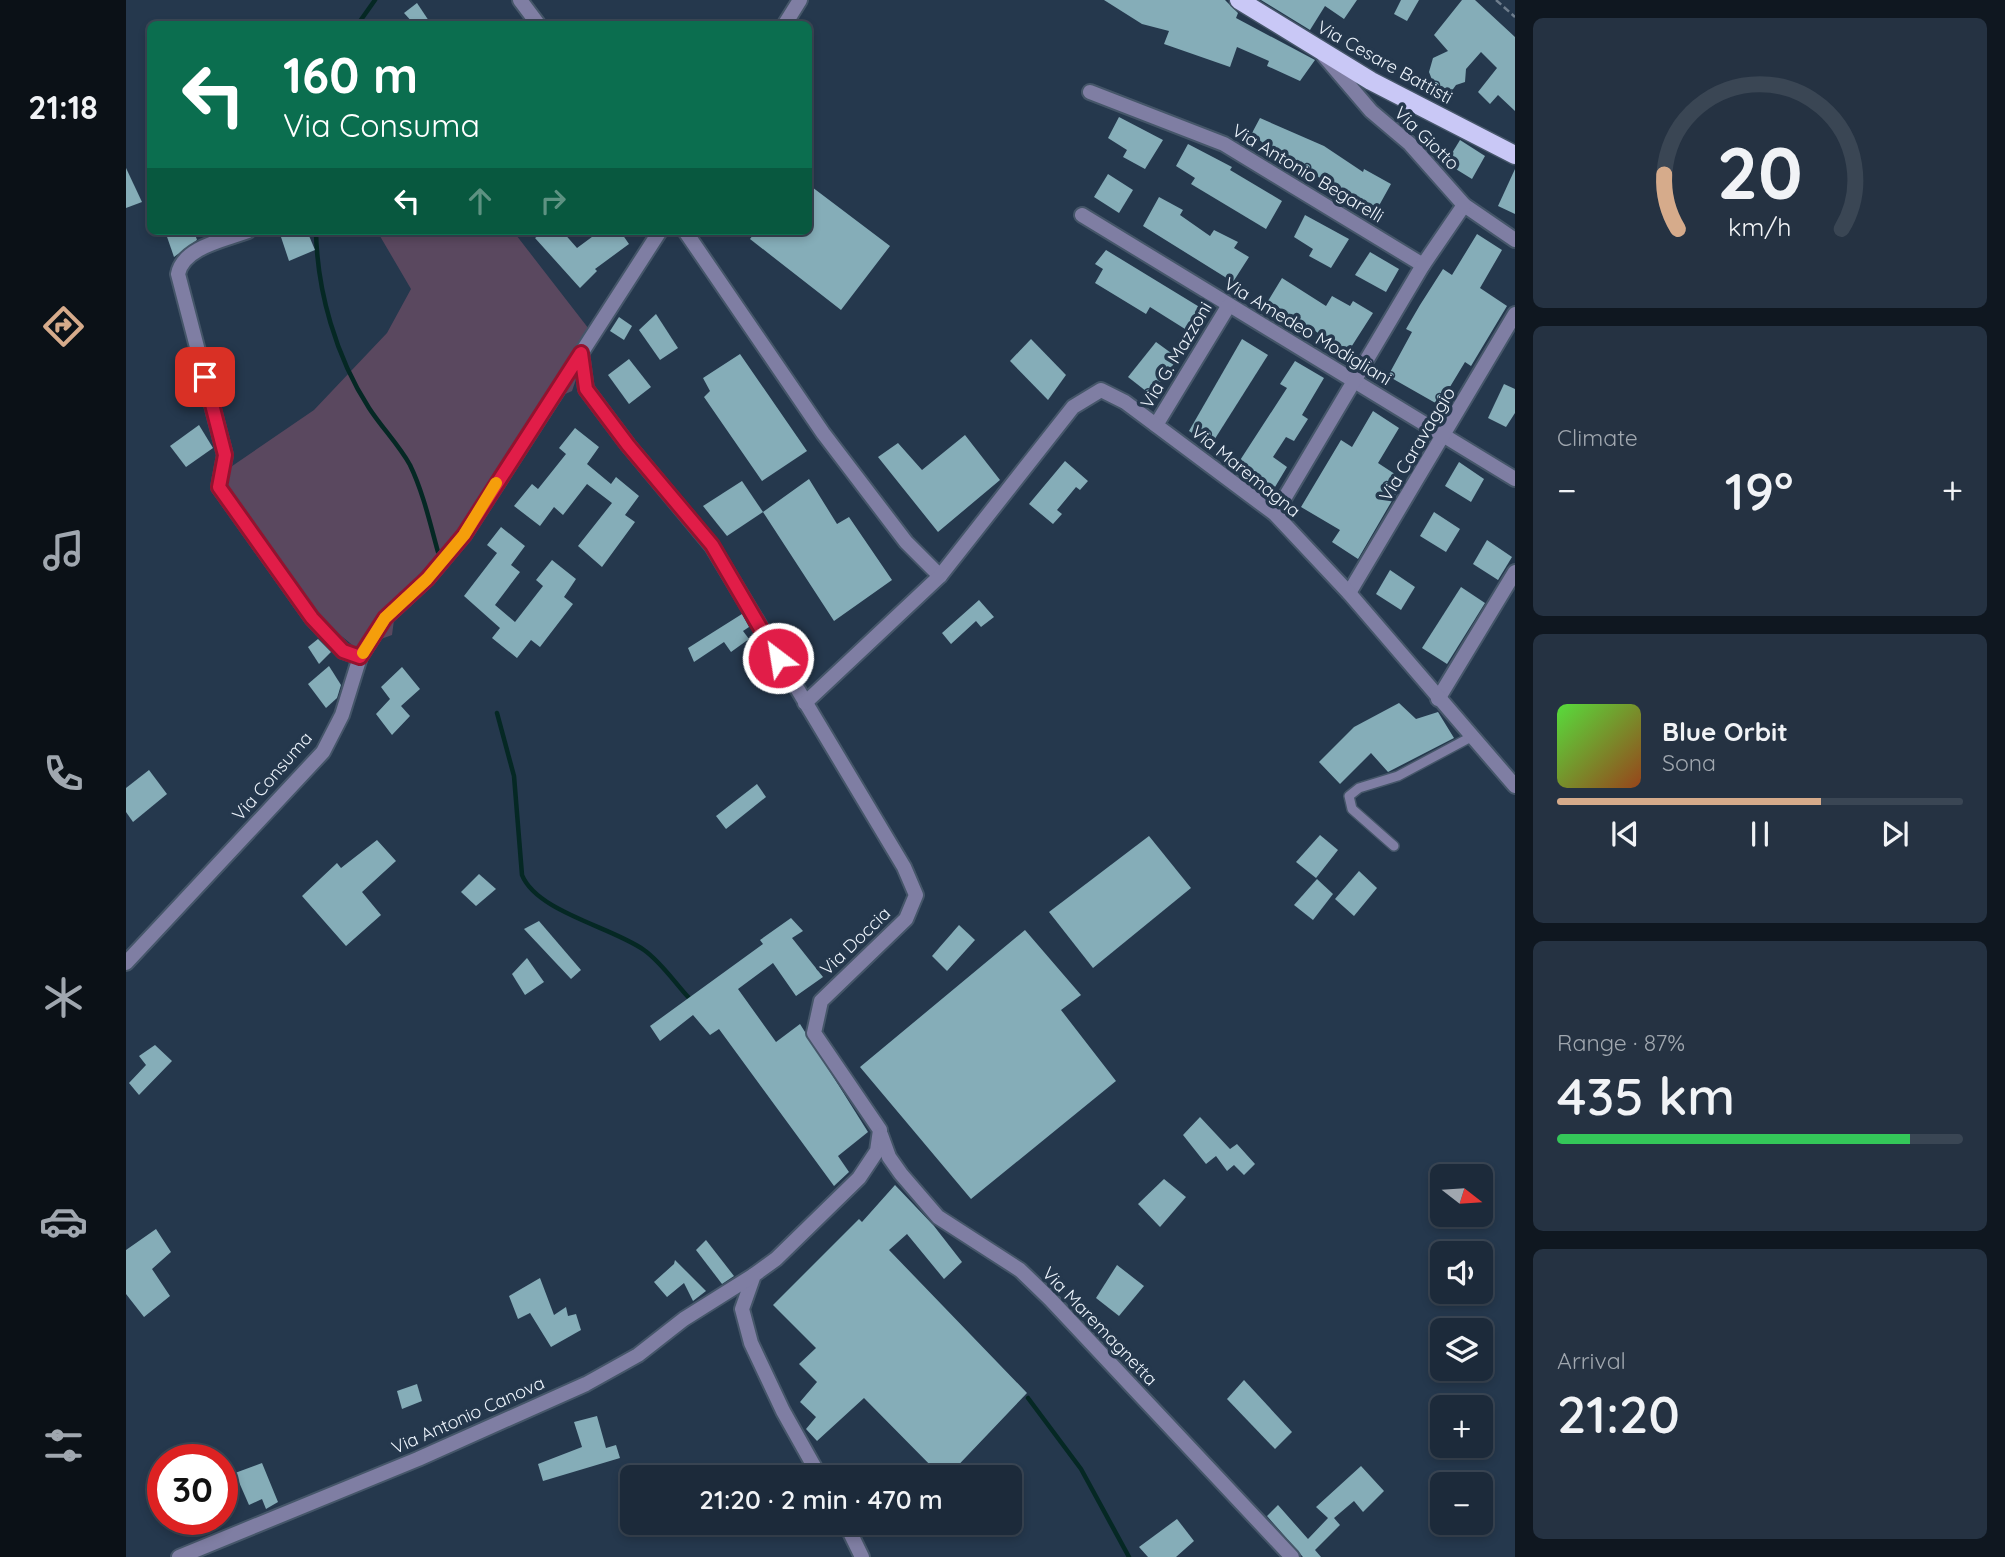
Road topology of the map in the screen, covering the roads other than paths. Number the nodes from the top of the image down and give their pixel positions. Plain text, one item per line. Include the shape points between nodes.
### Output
1 (520, 0) edge
2 (800, 0) edge
3 (1239, 0) edge
4 (536, 21) edge
5 (787, 21) edge
6 (1321, 53) junction
7 (1090, 92) dead end
8 (1515, 155) edge
9 (1464, 205) junction
10 (1082, 215) dead end
11 (238, 235) edge
12 (657, 235) edge
13 (688, 235) edge
14 (1515, 240) edge
15 (1423, 265) junction
16 (1229, 305) junction
17 (1515, 314) edge
18 (581, 353) junction
19 (1355, 383) junction
20 (1157, 425) junction
21 (1445, 437) junction
22 (1515, 479) edge
23 (1275, 514) junction
24 (1515, 572) edge
25 (940, 576) junction
26 (1349, 593) junction
27 (360, 657) junction
28 (1438, 699) junction
29 (805, 704) junction
30 (1471, 737) junction
31 (1515, 786) edge
32 (1394, 846) dead end
33 (126, 963) edge
34 (880, 1130) junction
35 (754, 1275) junction
36 (813, 1465) edge
37 (851, 1535) edge
38 (179, 1557) edge
39 (862, 1557) edge
40 (1292, 1557) edge

1 - 4 street
2 - 5 street
3 - 6 main road, Via Cesare Battisti
6 - 8 main road, Via Cesare Battisti
6 - 9 street, Via Giotto
7 - 15 street, Via Antonio Begarelli via 1224,144
9 - 14 street, Via Giotto
9 - 15 street
10 - 16 street, Via Amedeo Modigliani
11 - 27 street via 187,255 178,274 225,455 219,487 312,618 343,651
12 - 18 street, Via Consuma
13 - 25 street via 823,433 906,542
15 - 19 street
16 - 19 street, Via Amedeo Modigliani
16 - 20 street, Via G. Mazzoni
17 - 21 street, Via Caravaggio
18 - 27 street, Via Consuma via 464,535 427,579 385,618
18 - 29 street, Via Doccia via 586,389 712,545
19 - 21 street, Via Amedeo Modigliani
19 - 23 street
20 - 23 street, Via Maremagna
20 - 25 street, Via Maremagna via 1101,390 1073,407
21 - 22 street, Via Amedeo Modigliani
21 - 26 street, Via Caravaggio
23 - 26 street, Via Maremagna
24 - 28 street
25 - 29 street, Via Maremagna
26 - 28 street, Via Maremagna
27 - 33 street, Via Consuma via 342,715 323,752
28 - 30 street, Via Maremagna
29 - 34 street, Via Doccia via 904,867 915,895 906,919 821,1001 814,1033
30 - 31 street, Via Maremagna
30 - 32 lane via 1349,796 1352,809
34 - 35 street via 877,1151 859,1178
34 - 40 street, Via Maremagnetta via 895,1166 938,1217 1020,1270
35 - 36 street via 742,1309 751,1343
35 - 38 street, Via Antonio Canova via 684,1319 638,1355 586,1384
37 - 39 street

